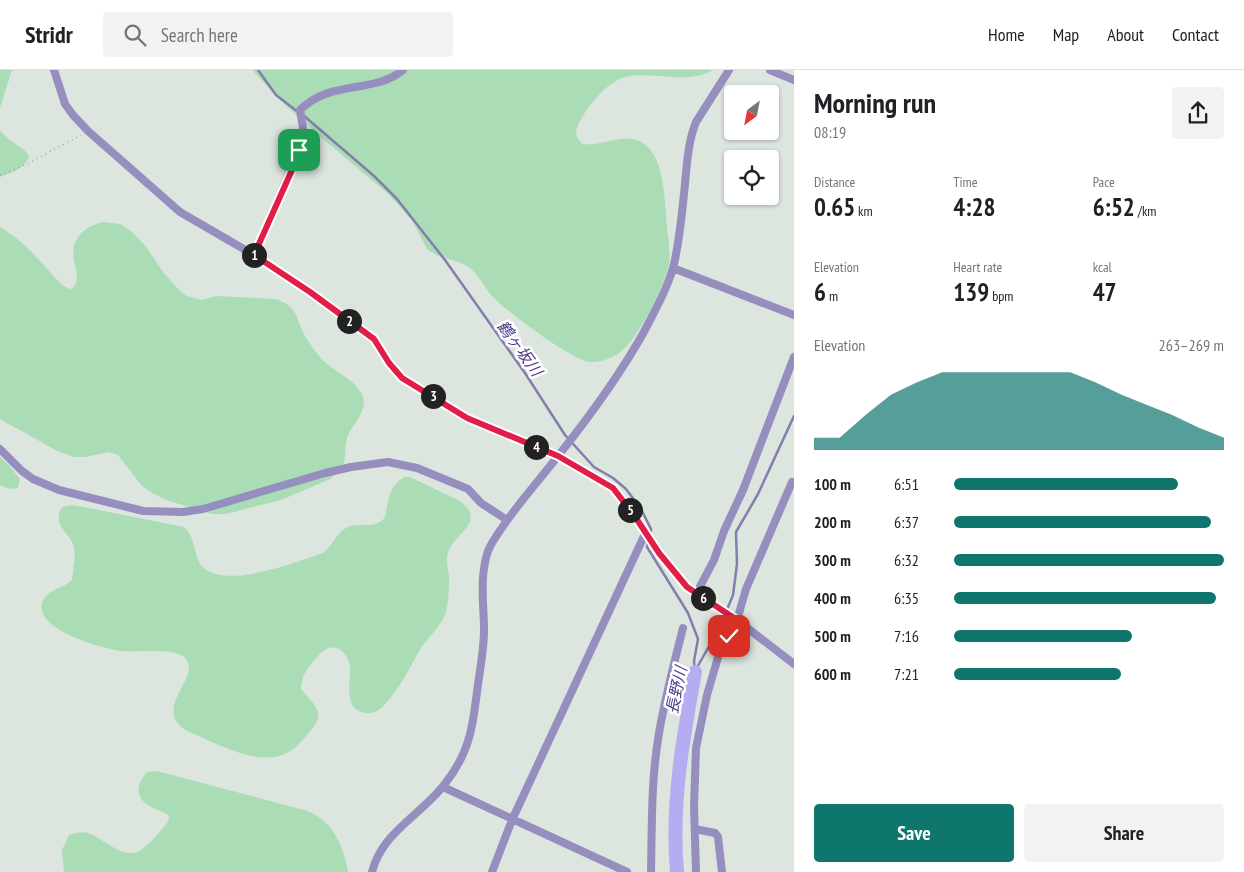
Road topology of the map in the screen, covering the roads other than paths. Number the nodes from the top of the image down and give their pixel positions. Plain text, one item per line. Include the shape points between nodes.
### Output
1 (54, 70) edge
2 (403, 70) edge
3 (729, 70) edge
4 (770, 70) edge
5 (794, 80) edge
6 (254, 255) junction
7 (673, 268) junction
8 (794, 315) edge
9 (794, 356) edge
10 (0, 449) edge
11 (558, 456) junction
12 (794, 483) edge
13 (507, 520) junction
14 (645, 534) junction
15 (696, 594) junction
16 (737, 620) junction
17 (684, 628) dead end
18 (794, 664) edge
19 (443, 787) junction
20 (512, 820) junction
21 (694, 830) junction
22 (372, 872) edge
23 (492, 872) edge
24 (627, 872) edge
25 (651, 872) edge
26 (696, 872) edge
27 (722, 872) edge

1 - 6 street via 65,104 88,131 180,212
2 - 6 street via 389,80 333,90 300,110 303,128 299,150
3 - 7 street via 692,131
4 - 5 street
6 - 11 street via 374,339 402,378 467,418
7 - 8 street
7 - 11 street via 645,330 622,369
9 - 15 street via 744,490
10 - 13 street via 22,471 44,484 144,511 203,509 325,472 388,462 417,468 468,489
11 - 13 street
11 - 14 street via 613,488
12 - 16 street via 752,573
13 - 19 street via 488,550 483,574 483,655 470,734 465,751
14 - 15 street via 673,571
14 - 20 street
15 - 16 street
16 - 18 street
16 - 21 street via 719,654 700,727 696,748
17 - 25 street via 659,734
19 - 20 street
19 - 22 street via 387,842
20 - 23 street
20 - 24 street
21 - 26 street
21 - 27 street via 715,833 718,837

